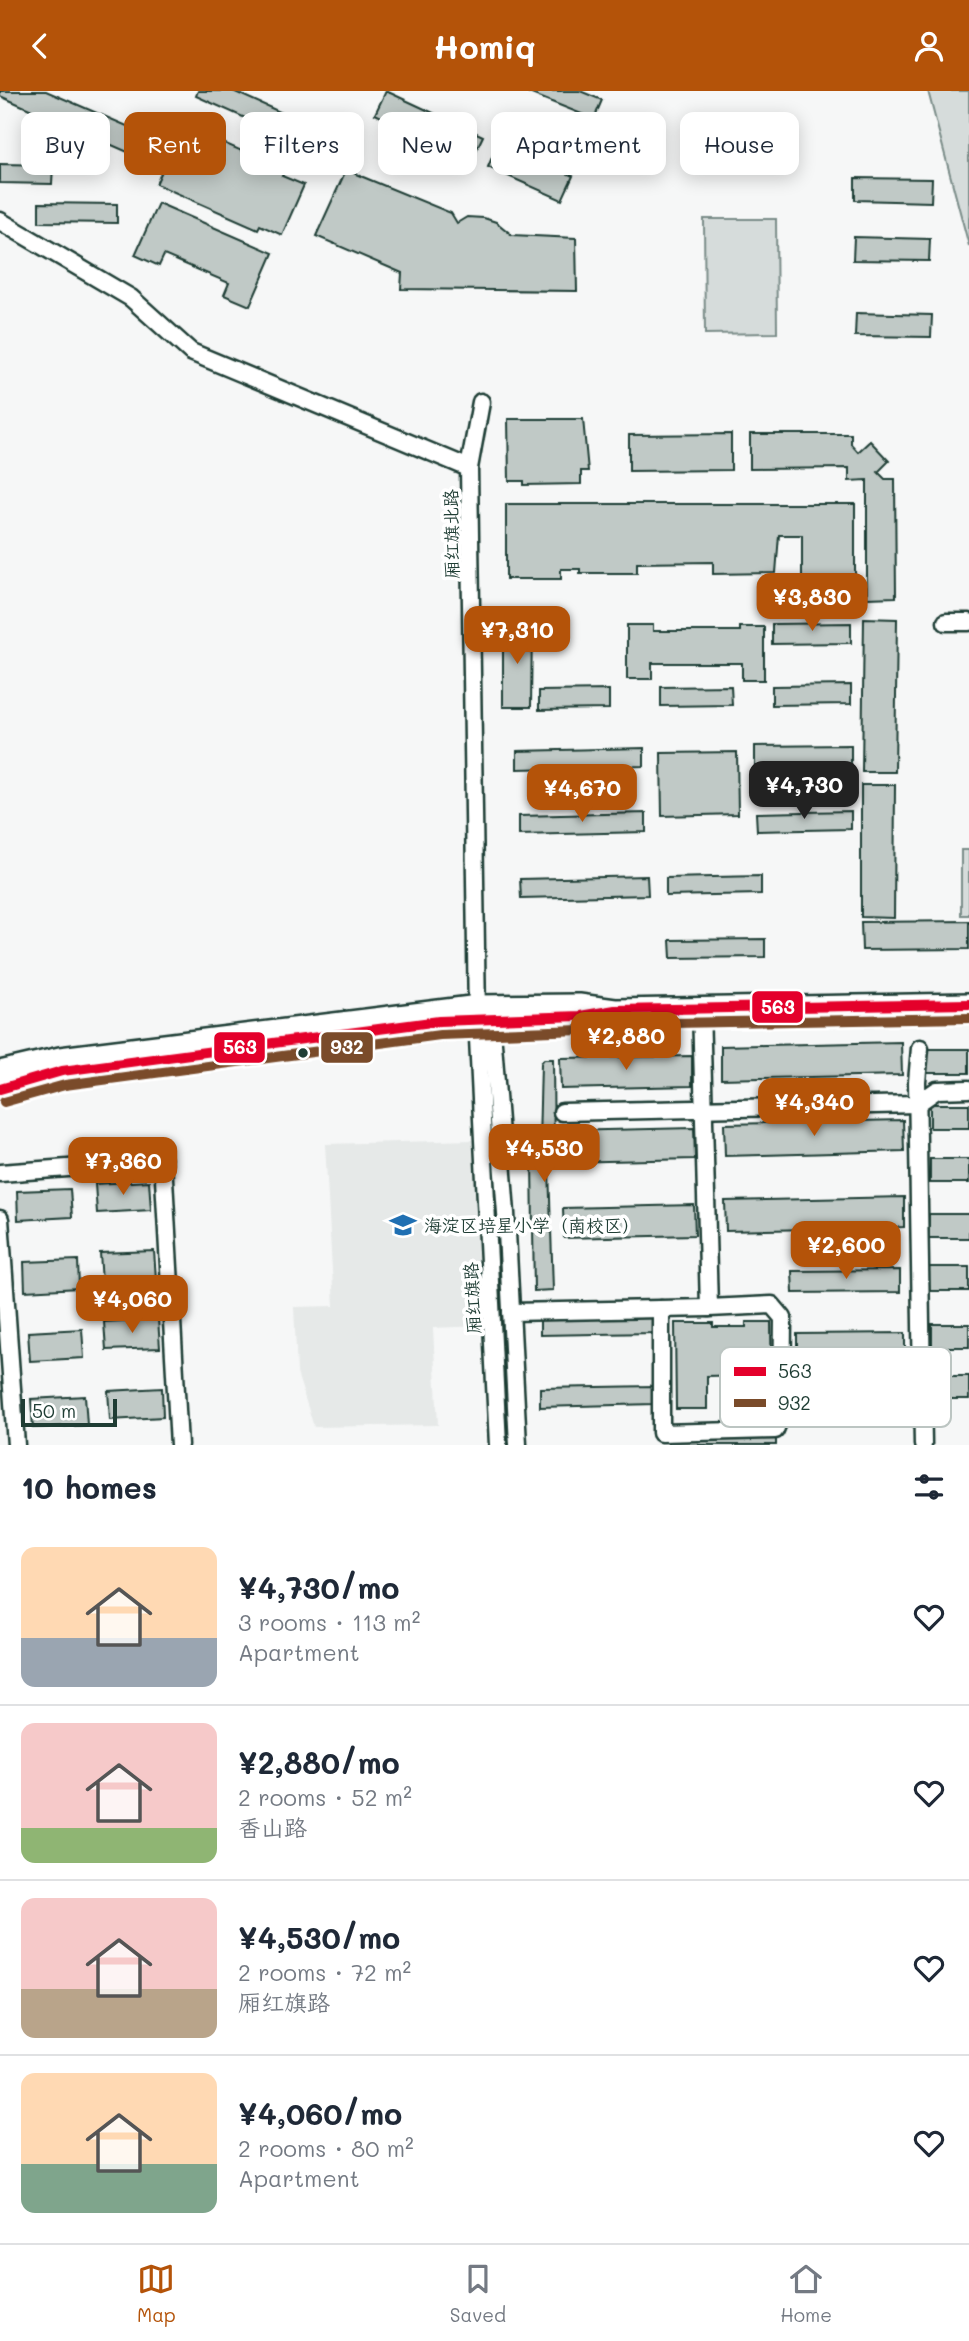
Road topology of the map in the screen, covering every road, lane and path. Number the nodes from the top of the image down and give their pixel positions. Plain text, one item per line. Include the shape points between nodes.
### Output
1 (0, 221) edge
2 (481, 402) dead end
3 (469, 468) junction
4 (946, 622) dead end
5 (969, 622) edge
6 (969, 1004) edge
7 (701, 1008) junction
8 (482, 1014) junction
9 (920, 1048) dead end
10 (0, 1071) edge
11 (0, 1089) edge
12 (969, 1089) edge
13 (917, 1104) junction
14 (704, 1109) junction
15 (562, 1112) dead end
16 (0, 1173) edge
17 (0, 1219) edge
18 (709, 1308) junction
19 (661, 1310) junction
20 (512, 1312) junction
21 (783, 1347) edge
22 (921, 1347) edge
23 (776, 1427) edge
24 (923, 1427) edge
25 (16, 1445) edge
26 (179, 1445) edge
27 (498, 1445) edge
28 (518, 1445) edge
29 (923, 1445) edge

1 - 3 street, 厢红旗北路 via 131,298 191,352
2 - 3 street
3 - 8 street, 厢红旗北路
4 - 5 street
6 - 7 street
7 - 8 street via 615,1010 580,1016
7 - 14 street
8 - 10 street via 60,1058
8 - 11 street via 62,1071
8 - 20 street
8 - 27 street, 厢红旗路
9 - 13 street
12 - 13 street via 937,1090
13 - 14 street
13 - 22 street
14 - 15 street
14 - 18 street
16 - 26 street via 163,1161
17 - 25 street
18 - 19 street
18 - 21 street via 772,1305 783,1318
19 - 20 street
19 - 23 street via 661,1433
20 - 28 street
24 - 29 street

